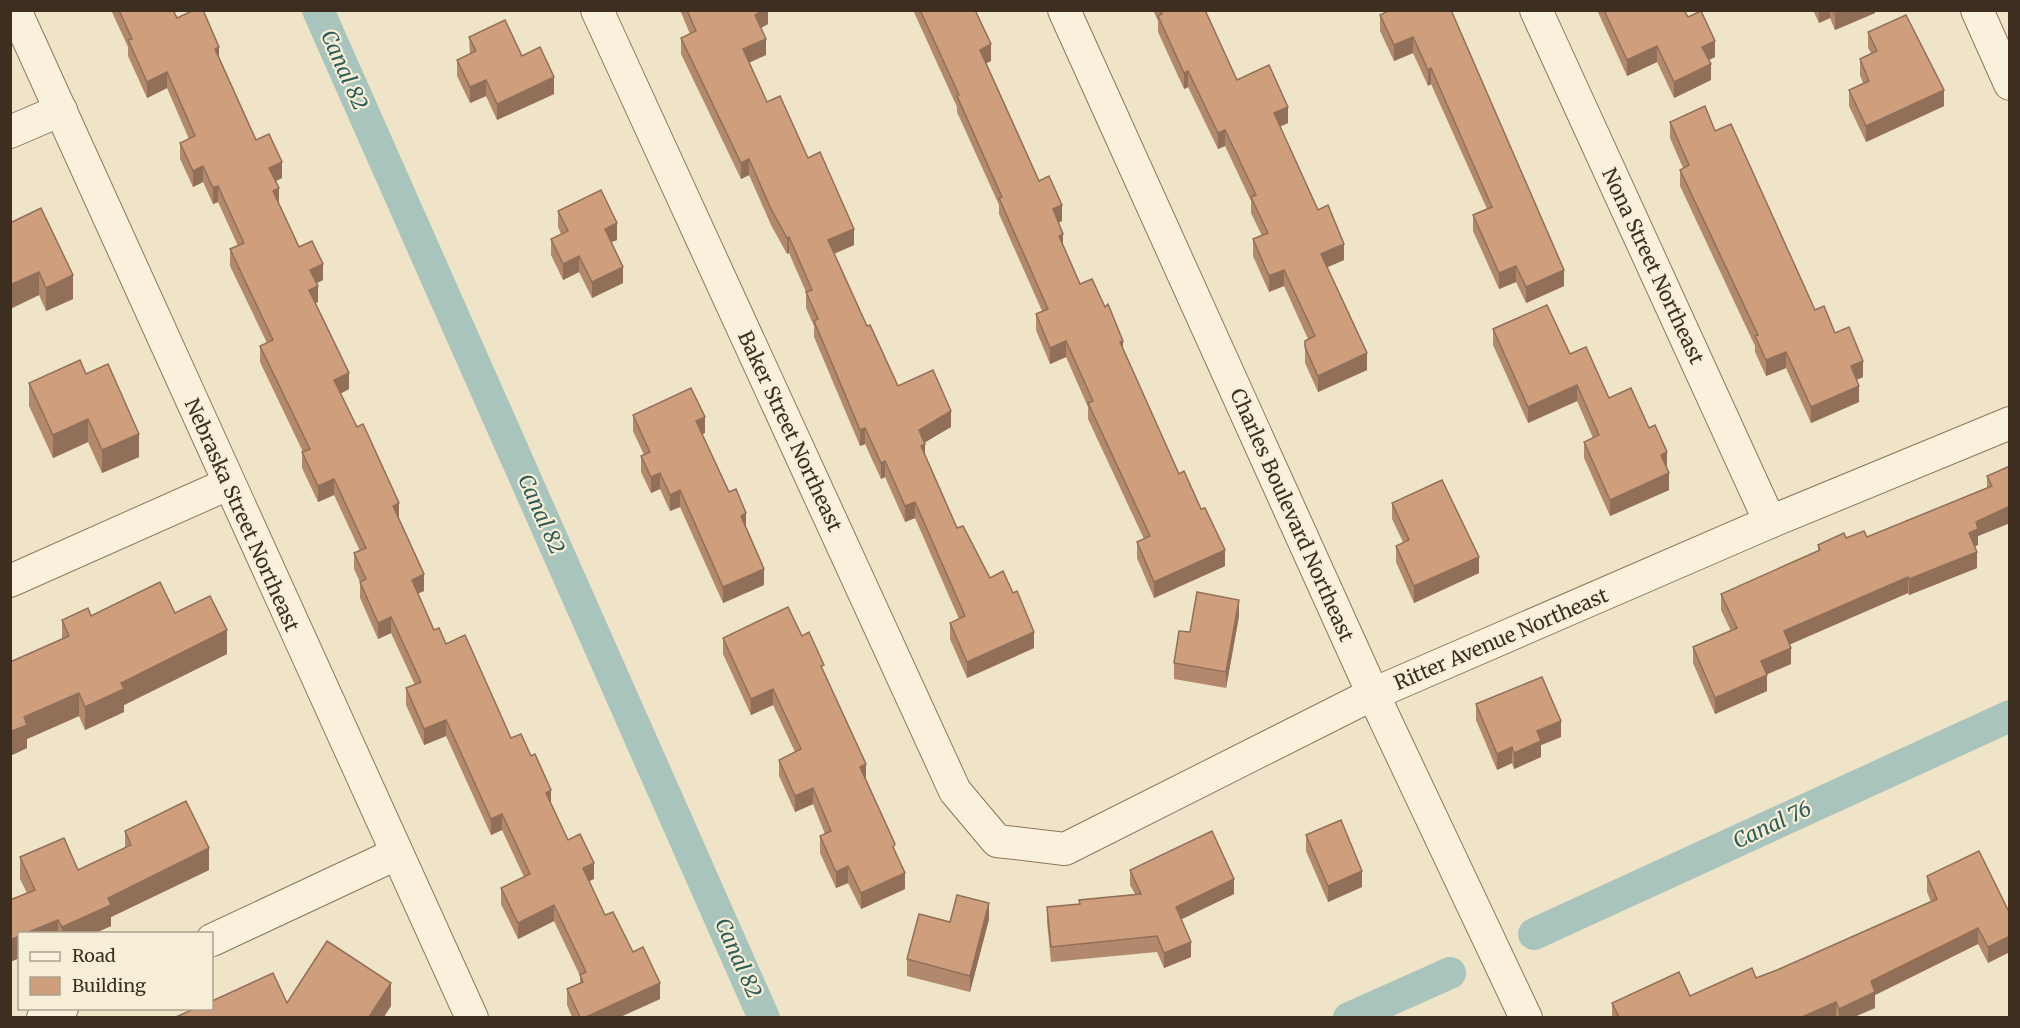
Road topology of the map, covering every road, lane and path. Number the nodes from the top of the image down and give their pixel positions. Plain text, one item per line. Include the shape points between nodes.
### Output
1 (15, 10) edge
2 (597, 10) edge
3 (1064, 10) edge
4 (1536, 10) edge
5 (1977, 10) edge
6 (2010, 84) edge
7 (61, 110) junction
8 (10, 132) edge
9 (2010, 423) edge
10 (228, 483) junction
11 (1770, 522) junction
12 (10, 581) edge
13 (1373, 694) junction
14 (997, 841) joint
15 (396, 854) junction
16 (213, 940) edge
17 (58, 1010) edge
18 (43, 1017) edge
19 (472, 1017) edge
20 (1526, 1017) edge

1 - 7 street, Nebraska Street Northeast
2 - 14 street, Baker Street Northeast via 955,791
3 - 13 street, Charles Boulevard Northeast
4 - 11 street, Nona Street Northeast
5 - 6 street
7 - 8 street
7 - 10 street, Nebraska Street Northeast
9 - 11 street, Ritter Avenue Northeast
10 - 12 street
10 - 15 street, Nebraska Street Northeast
11 - 13 street, Ritter Avenue Northeast
13 - 14 street, Ritter Avenue Northeast via 1065,849
13 - 20 street, Charles Boulevard Northeast
15 - 16 street
15 - 19 street, Nebraska Street Northeast
17 - 18 street

